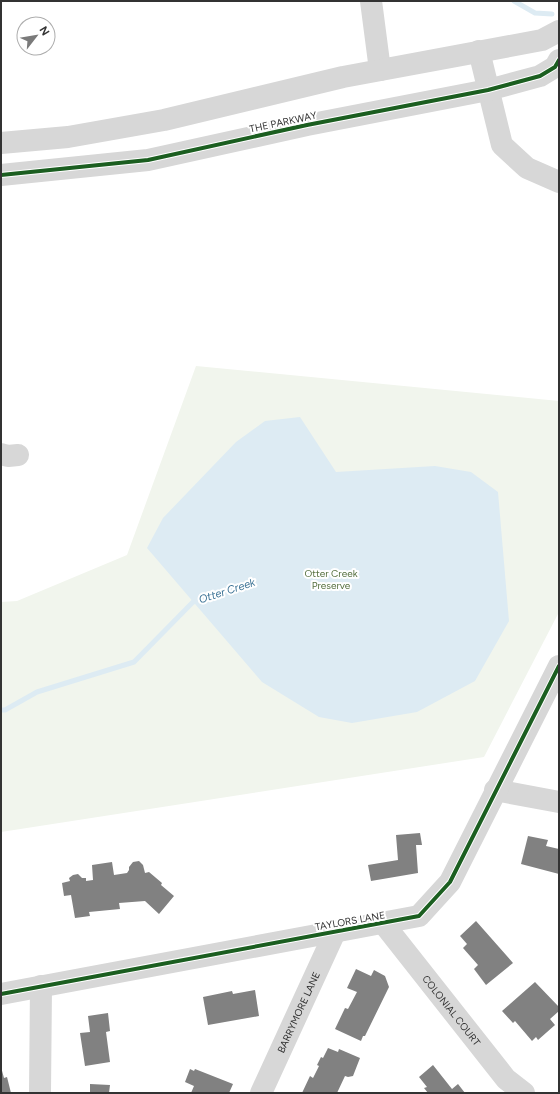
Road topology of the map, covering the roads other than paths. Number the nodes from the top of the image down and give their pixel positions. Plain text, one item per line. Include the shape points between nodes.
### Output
1 (371, 1) edge
2 (559, 31) edge
3 (479, 51) junction
4 (559, 60) edge
5 (380, 70) junction
6 (488, 90) junction
7 (1, 143) edge
8 (1, 175) edge
9 (559, 182) edge
10 (559, 666) edge
11 (495, 790) junction
12 (559, 802) edge
13 (383, 923) junction
14 (335, 932) junction
15 (41, 986) junction
16 (1, 994) edge
17 (40, 1093) edge
18 (261, 1093) edge
19 (524, 1093) edge

1 - 5 street
2 - 3 street via 542,40
3 - 5 street
3 - 6 street
4 - 6 street, THE PARKWAY via 555,67 540,76
5 - 7 street via 164,120 68,137
6 - 8 street, THE PARKWAY via 307,125 148,160
6 - 9 street via 502,145 526,168
10 - 11 street, TAYLORS LANE
11 - 12 street
11 - 13 street, TAYLORS LANE via 450,882 419,916
13 - 14 street, TAYLORS LANE
13 - 19 street, COLONIAL COURT via 506,1079
14 - 15 street, TAYLORS LANE
14 - 18 street, BARRYMORE LANE
15 - 16 street, TAYLORS LANE
15 - 17 street

